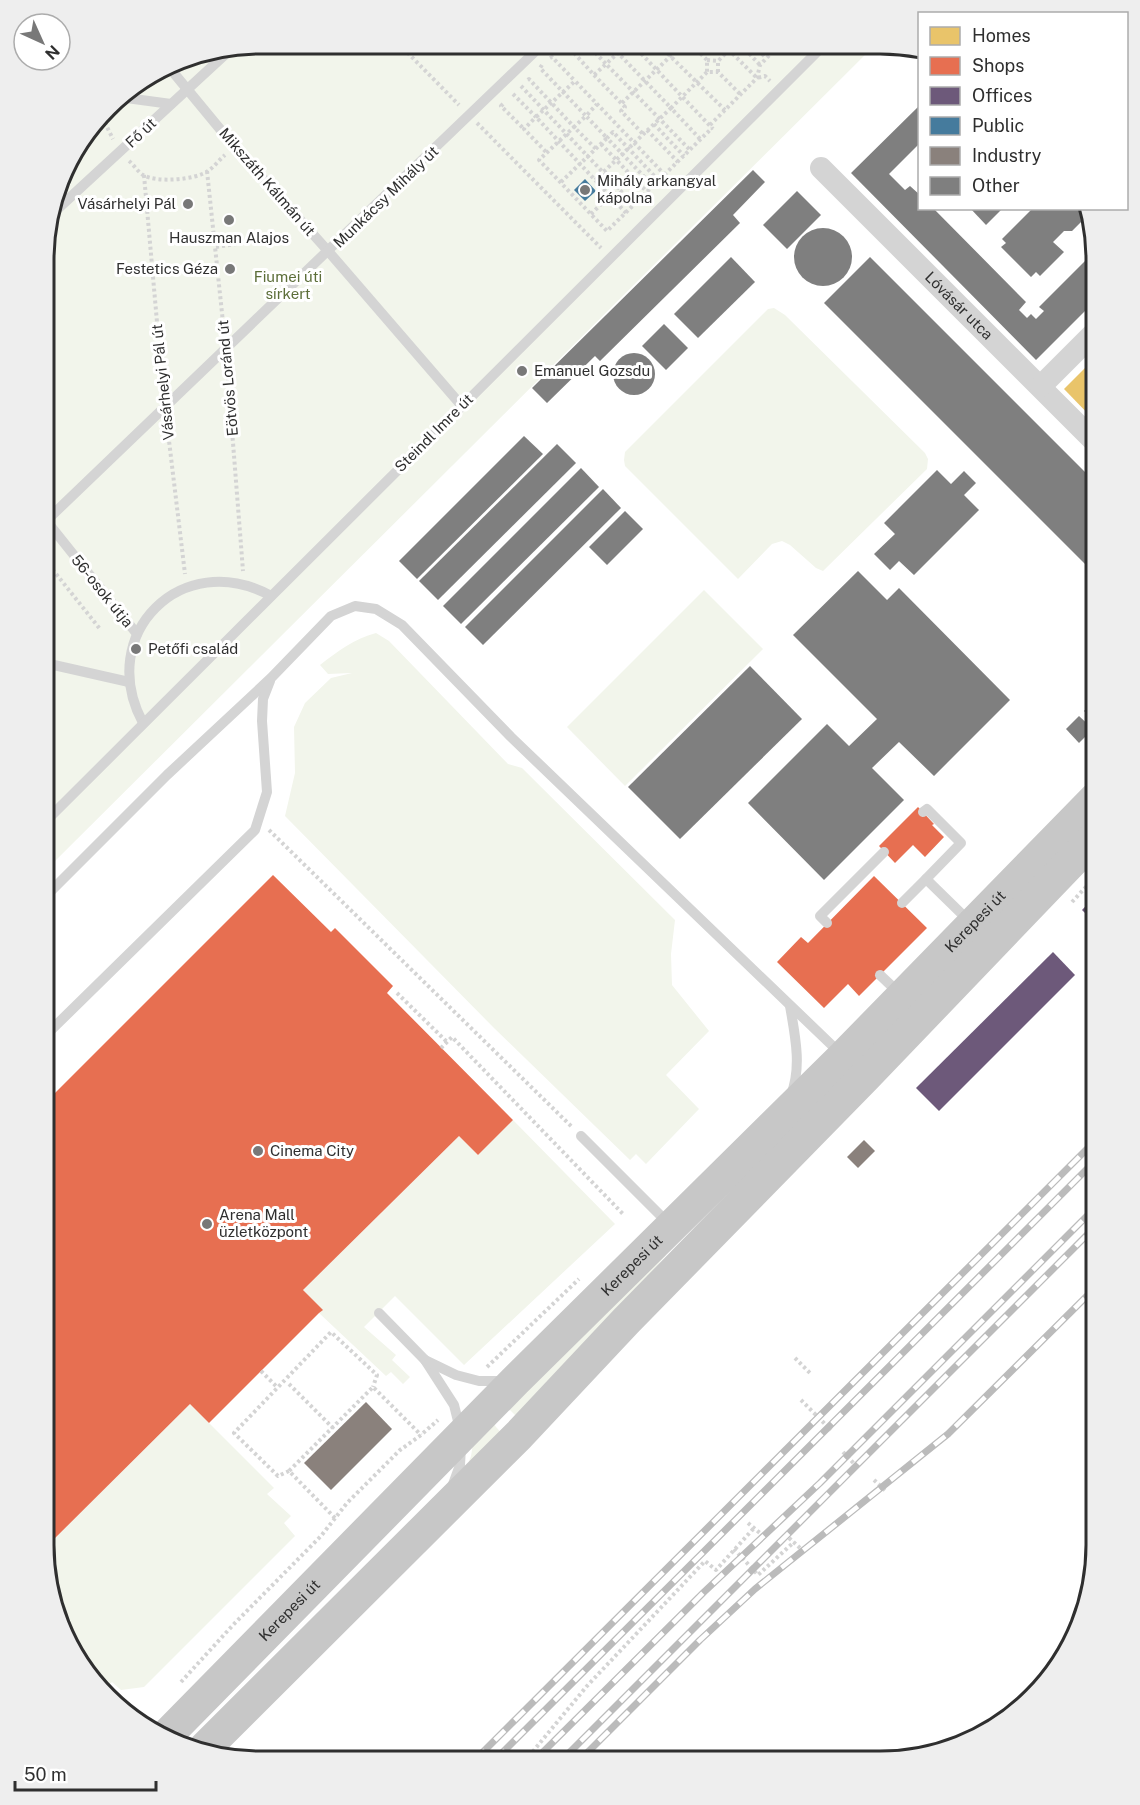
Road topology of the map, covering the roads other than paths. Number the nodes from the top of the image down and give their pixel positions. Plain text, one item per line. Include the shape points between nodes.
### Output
1 (533, 54) edge
2 (815, 54) edge
3 (221, 58) edge
4 (174, 73) edge
5 (188, 89) junction
6 (133, 99) edge
7 (171, 104) junction
8 (821, 168) dead end
9 (62, 205) edge
10 (328, 251) junction
11 (1086, 340) edge
12 (1041, 386) junction
13 (461, 405) junction
14 (1086, 433) edge
15 (54, 513) edge
16 (54, 532) edge
17 (271, 596) junction
18 (137, 634) junction
19 (54, 665) edge
20 (271, 678) junction
21 (129, 682) junction
22 (143, 723) junction
23 (1086, 808) edge
24 (925, 811) dead end
25 (54, 813) edge
26 (1086, 846) edge
27 (884, 852) dead end
28 (926, 879) junction
29 (54, 887) edge
30 (902, 903) dead end
31 (827, 922) dead end
32 (973, 925) junction
33 (790, 1006) junction
34 (54, 1028) edge
35 (843, 1057) junction
36 (774, 1126) junction
37 (581, 1136) road end
38 (672, 1228) junction
39 (379, 1312) dead end
40 (425, 1360) junction
41 (515, 1381) junction
42 (462, 1434) junction
43 (446, 1508) junction
44 (172, 1730) edge
45 (209, 1744) edge

1 - 10 lane, Munkácsy Mihály út
2 - 13 lane, Steindl Imre út
3 - 5 lane, Fő út
4 - 5 lane, Mikszáth Kálmán út
5 - 7 lane, Fő út
5 - 10 lane, Mikszáth Kálmán út
6 - 7 lane
7 - 9 lane, Fő út
8 - 12 street, Lóvásár utca
10 - 13 lane, Mikszáth Kálmán út
10 - 15 lane, Munkácsy Mihály út
11 - 12 street
12 - 14 street, Lóvásár utca
13 - 17 lane, Steindl Imre út
16 - 18 lane, 56-osok útja
17 - 18 lane via 244,584 215,581 186,588 152,611
17 - 22 lane, Steindl Imre út
18 - 21 lane
19 - 21 lane
20 - 29 lane
20 - 33 lane via 331,616 355,606 376,609 402,625 510,736
20 - 34 lane via 263,699 262,720 267,792 255,830
21 - 22 lane
22 - 25 lane, Steindl Imre út
23 - 32 main road, Kerepesi út
24 - 28 lane via 961,843
26 - 43 main road, Kerepesi út
27 - 31 lane via 820,916
28 - 30 lane
28 - 32 lane
32 - 35 main road, Kerepesi út via 891,986
33 - 35 lane
33 - 36 lane via 796,1046 795,1079
35 - 36 main road, Kerepesi út
36 - 38 main road, Kerepesi út
37 - 38 lane
38 - 41 main road, Kerepesi út
39 - 40 lane
40 - 41 lane via 479,1381
40 - 42 lane via 454,1405
41 - 42 main road, Kerepesi út
42 - 43 lane via 459,1465
42 - 44 main road, Kerepesi út
43 - 45 main road, Kerepesi út

